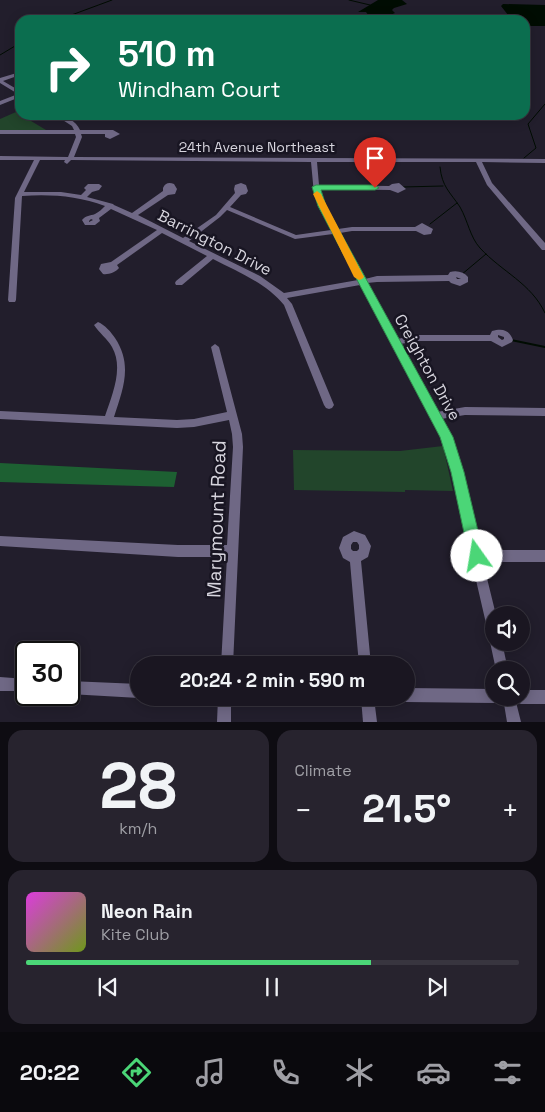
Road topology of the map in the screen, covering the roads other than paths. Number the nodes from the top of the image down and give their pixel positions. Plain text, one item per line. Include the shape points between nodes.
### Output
1 (15, 75) edge
2 (0, 80) edge
3 (15, 90) edge
4 (15, 96) edge
5 (0, 103) edge
6 (67, 120) edge
7 (0, 132) edge
8 (78, 132) junction
9 (108, 134) dead end
10 (0, 158) edge
11 (67, 160) junction
12 (37, 161) junction
13 (314, 161) junction
14 (478, 162) junction
15 (544, 163) edge
16 (0, 164) edge
17 (316, 187) junction
18 (391, 188) dead end
19 (90, 190) dead end
20 (167, 192) dead end
21 (240, 192) dead end
22 (19, 194) junction
23 (49, 194) joint
24 (83, 197) junction
25 (110, 205) junction
26 (227, 208) junction
27 (134, 215) junction
28 (95, 217) dead end
29 (417, 229) dead end
30 (162, 230) junction
31 (335, 232) junction
32 (184, 242) junction
33 (545, 248) edge
34 (212, 256) junction
35 (113, 264) dead end
36 (451, 278) dead end
37 (362, 281) junction
38 (179, 283) dead end
39 (283, 296) junction
40 (12, 300) dead end
41 (98, 325) dead end
42 (493, 338) dead end
43 (395, 342) junction
44 (215, 347) dead end
45 (329, 405) dead end
46 (545, 412) edge
47 (0, 414) edge
48 (232, 415) junction
49 (435, 416) junction
50 (108, 420) junction
51 (0, 540) edge
52 (233, 551) junction
53 (477, 556) junction
54 (545, 556) edge
55 (355, 557) dead end
56 (488, 606) edge
57 (227, 656) edge
58 (364, 656) edge
59 (0, 684) edge
60 (15, 685) edge
61 (80, 687) edge
62 (130, 690) edge
63 (415, 695) edge
64 (485, 696) edge
65 (530, 697) edge
66 (545, 697) edge
67 (225, 706) edge
68 (369, 706) edge
69 (511, 706) edge
70 (224, 722) edge
71 (370, 722) edge
72 (514, 722) edge

1 - 2 street
2 - 3 street
4 - 5 street
6 - 8 street via 75,125
7 - 8 street
8 - 9 street
8 - 11 street via 79,137
10 - 12 street, 24th Avenue Northeast
11 - 12 street, 24th Avenue Northeast
11 - 13 street, 24th Avenue Northeast
12 - 16 street, 24th Avenue Northeast
12 - 22 street
13 - 14 street, 24th Avenue Northeast
13 - 17 street, Creighton Drive
14 - 15 street, 24th Avenue Northeast
14 - 33 street via 489,184
17 - 18 street
17 - 31 street, Creighton Drive
19 - 24 street
20 - 27 street
21 - 26 street
22 - 23 street, Barrington Drive
22 - 40 street
23 - 24 street, Barrington Drive
24 - 25 street, Barrington Drive
25 - 27 street, Barrington Drive
25 - 28 street
26 - 31 street via 292,237
26 - 32 street
27 - 30 street, Barrington Drive
29 - 31 street
30 - 32 street, Barrington Drive
30 - 35 street
31 - 37 street, Creighton Drive
32 - 34 street, Barrington Drive
34 - 38 street
34 - 39 street, Barrington Drive via 257,278
36 - 37 street
37 - 39 street
37 - 43 street, Creighton Drive
39 - 45 street, Barrington Drive via 295,317
41 - 50 street via 117,345 123,365
42 - 43 street via 420,338
43 - 49 street, Creighton Drive
44 - 48 street, Marymount Road
46 - 49 street via 466,411
47 - 50 street
48 - 50 street via 188,424
48 - 52 street, Marymount Road via 238,447
49 - 53 street, Creighton Drive via 454,456
51 - 52 street via 178,551
52 - 57 street, Marymount Road
53 - 54 street
53 - 56 street, Creighton Drive
55 - 58 street
59 - 60 street
61 - 62 street
63 - 64 street
65 - 66 street
67 - 70 street
68 - 71 street
69 - 72 street

